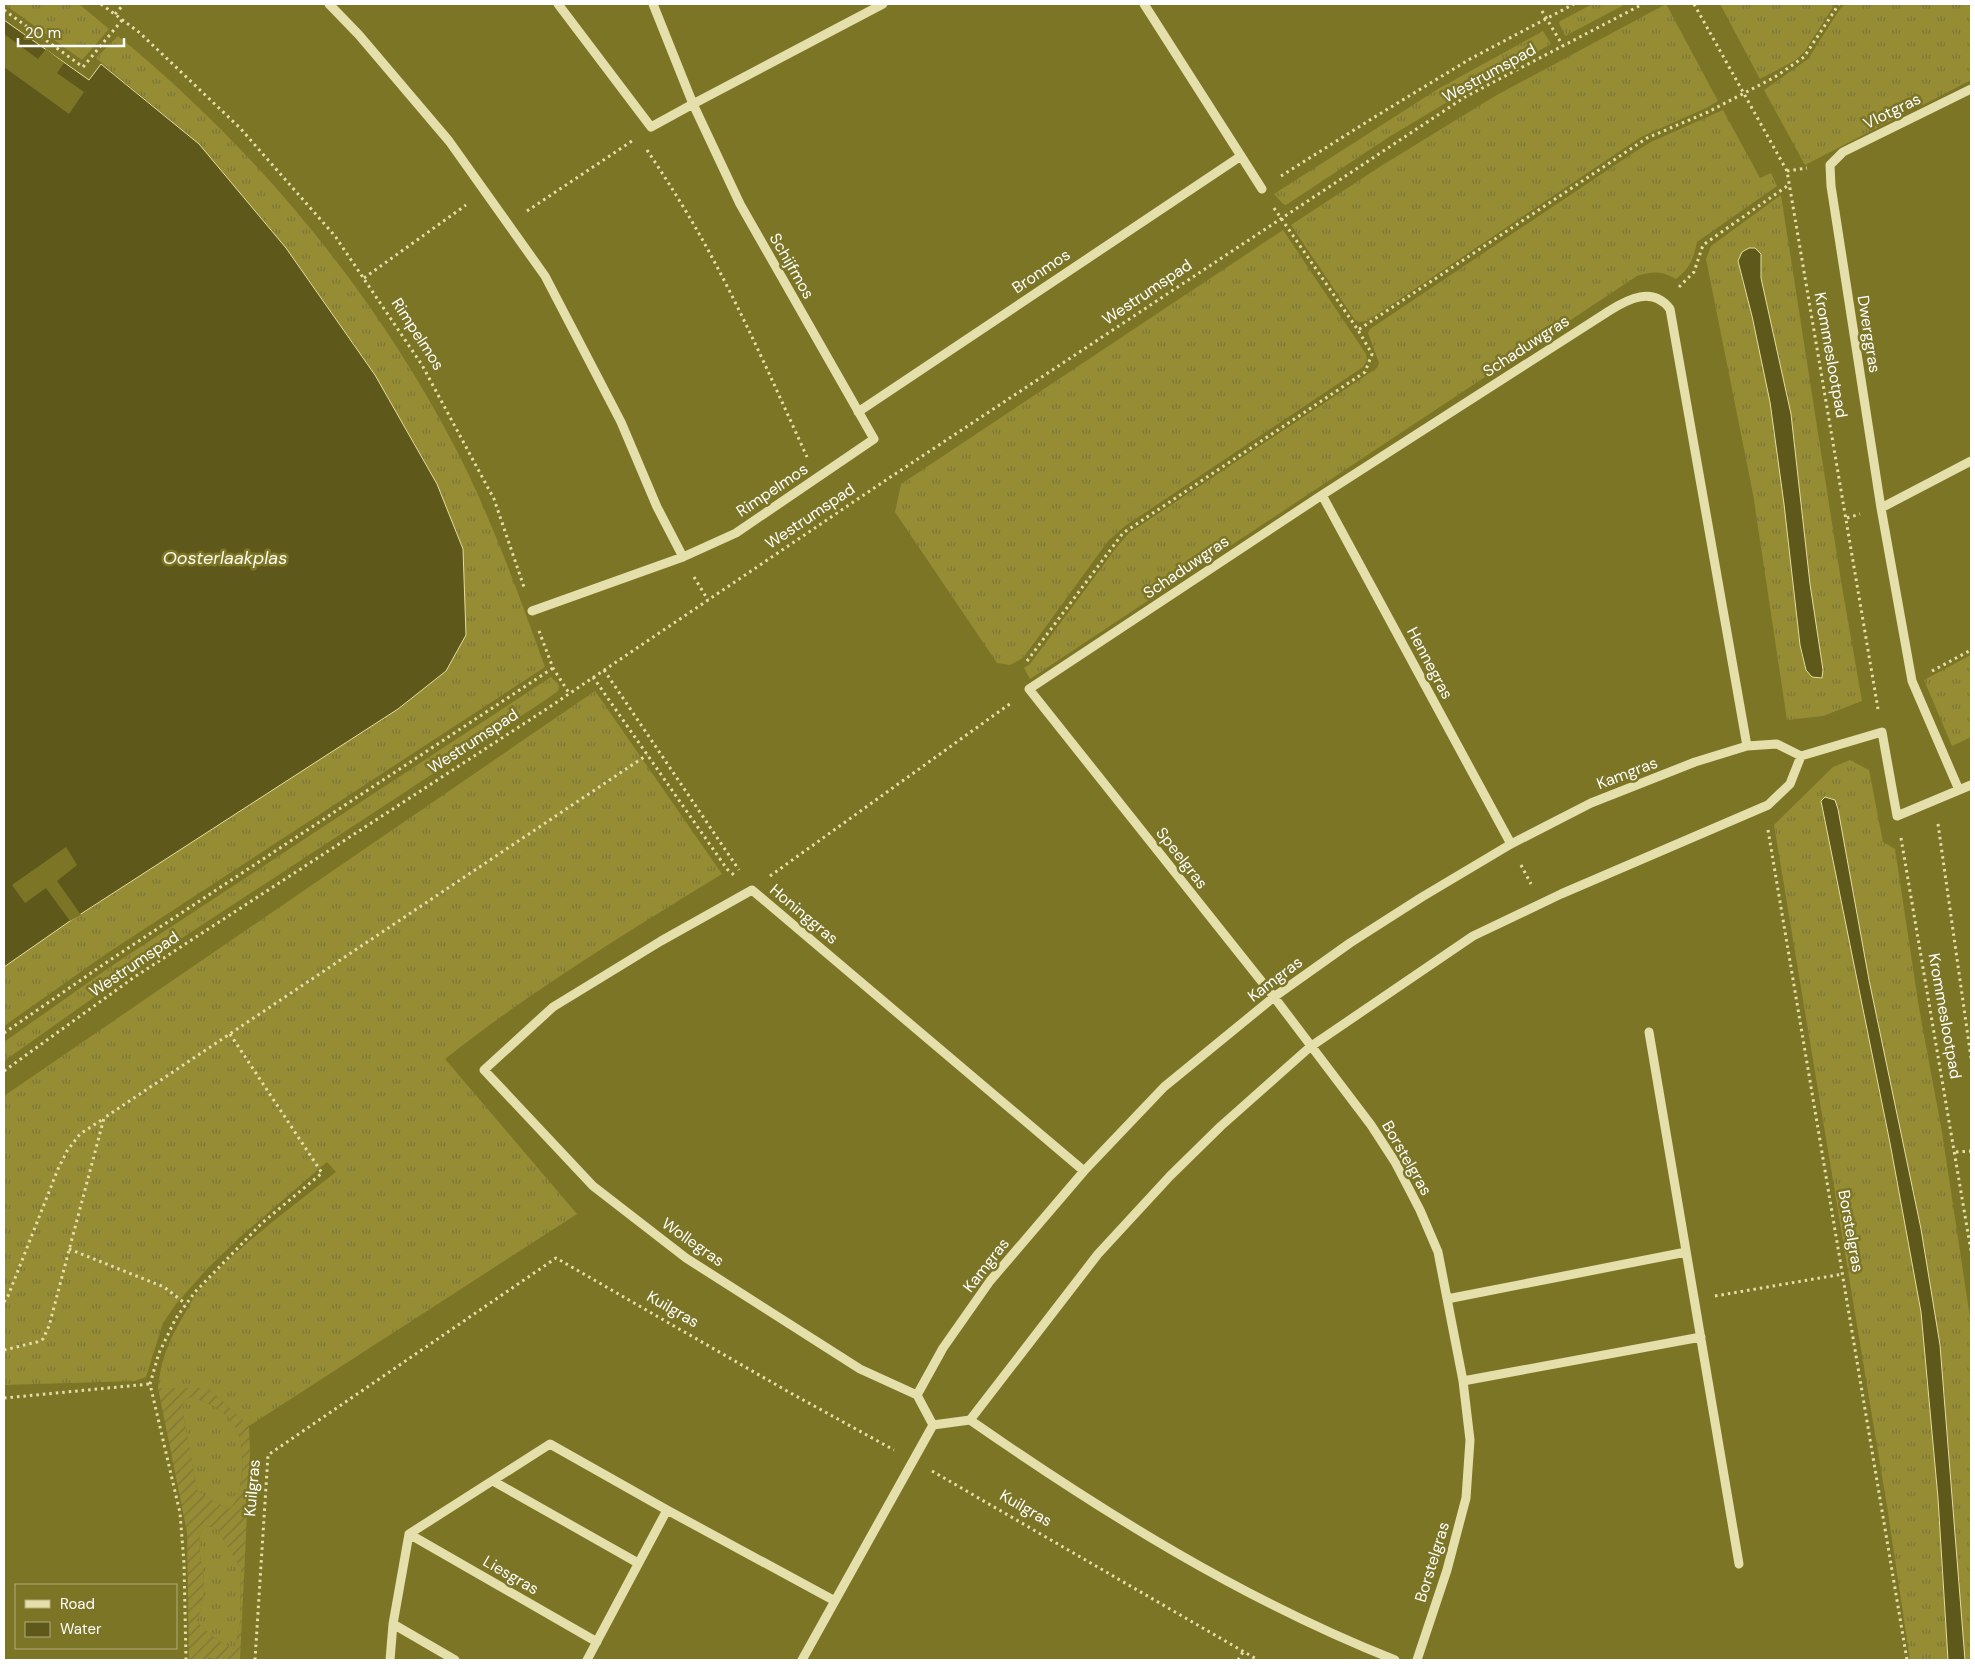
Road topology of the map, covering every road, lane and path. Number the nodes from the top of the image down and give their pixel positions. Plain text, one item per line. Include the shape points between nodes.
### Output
1 (101, 4) edge
2 (124, 4) edge
3 (329, 4) edge
4 (558, 4) edge
5 (652, 4) edge
6 (883, 4) edge
7 (1144, 4) edge
8 (1574, 4) edge
9 (1643, 4) edge
10 (1694, 4) edge
11 (1840, 4) edge
12 (4, 10) edge
13 (1542, 11) dead end
14 (116, 14) junction
15 (1546, 19) junction
16 (123, 20) junction
17 (1563, 46) junction
18 (1971, 89) edge
19 (1745, 93) junction
20 (693, 104) junction
21 (651, 127) junction
22 (639, 137) junction
23 (1241, 156) junction
24 (1830, 165) joint
25 (1790, 184) junction
26 (1262, 189) joint
27 (485, 191) junction
28 (1280, 218) junction
29 (508, 224) junction
30 (364, 278) junction
31 (1665, 301) junction
32 (1358, 330) junction
33 (858, 412) junction
34 (874, 438) joint
35 (1971, 461) edge
36 (816, 478) junction
37 (1322, 495) junction
38 (1881, 508) junction
39 (683, 557) junction
40 (532, 611) junction
41 (1971, 650) edge
42 (552, 668) junction
43 (604, 670) junction
44 (593, 677) junction
45 (1912, 681) junction
46 (1029, 689) junction
47 (570, 693) junction
48 (1882, 732) junction
49 (1747, 746) junction
50 (647, 754) junction
51 (1801, 756) junction
52 (1971, 785) edge
53 (1959, 790) junction
54 (1934, 801) junction
55 (1764, 807) junction
56 (1897, 816) junction
57 (1511, 844) junction
58 (752, 890) junction
59 (1540, 904) junction
60 (1274, 997) junction
61 (1649, 1032) dead end
62 (4, 1033) edge
63 (230, 1034) junction
64 (1310, 1047) junction
65 (1971, 1058) edge
66 (484, 1070) joint
67 (4, 1071) edge
68 (104, 1118) junction
69 (1971, 1151) edge
70 (1956, 1152) junction
71 (1084, 1171) junction
72 (69, 1249) junction
73 (1971, 1251) edge
74 (1686, 1252) junction
75 (1843, 1274) junction
76 (1447, 1299) junction
77 (1695, 1300) junction
78 (4, 1302) edge
79 (186, 1304) junction
80 (1701, 1337) junction
81 (4, 1350) edge
82 (1463, 1381) junction
83 (150, 1384) junction
84 (917, 1396) junction
85 (4, 1398) edge
86 (970, 1420) junction
87 (933, 1425) junction
88 (912, 1460) junction
89 (492, 1481) junction
90 (667, 1510) junction
91 (409, 1534) junction
92 (638, 1563) junction
93 (1739, 1564) dead end
94 (835, 1601) junction
95 (393, 1624) junction
96 (597, 1642) junction
97 (1243, 1652) junction
98 (186, 1660) edge
99 (255, 1660) edge
100 (390, 1660) edge
101 (455, 1660) edge
102 (587, 1660) edge
103 (802, 1660) edge
104 (1238, 1660) edge
105 (1258, 1660) edge
106 (1395, 1660) edge
107 (1417, 1660) edge
108 (1907, 1660) edge

1 - 14 path, Rimpelmos
2 - 14 path
3 - 27 street via 449,141
4 - 21 street
5 - 20 street, Schijfmos
6 - 20 street
7 - 23 street
8 - 15 path
9 - 17 path, Westrumspad
10 - 19 path, Krommeslootpad
11 - 19 path via 1804,57
12 - 16 path via 83,67
13 - 15 path
14 - 16 path, Rimpelmos
15 - 17 path
15 - 26 path via 1454,69
16 - 30 path, Rimpelmos via 240,128 335,236
17 - 28 path, Westrumspad via 1466,97
18 - 24 street, Vlotgras via 1844,152
19 - 25 path, Krommeslootpad via 1788,171
19 - 32 path via 1647,138
20 - 21 street
20 - 33 street, Schijfmos via 740,204
21 - 22 path
22 - 29 path
22 - 36 path via 714,259
23 - 26 street
23 - 33 street, Bronmos
24 - 38 street, Dwerggras
25 - 31 path via 1703,245 1694,272
25 - 48 path, Krommeslootpad
27 - 29 street
27 - 30 path
28 - 32 path
28 - 43 path, Westrumspad
29 - 39 street via 545,276 621,422 657,507
30 - 40 path, Rimpelmos via 422,365 494,499
31 - 37 street, Schaduwgras via 1650,296 1629,299
31 - 49 street via 1670,309
32 - 46 path via 1372,354 1365,372 1122,534 1017,674
33 - 34 street, Schijfmos
34 - 36 street, Rimpelmos
35 - 38 street
36 - 39 street, Rimpelmos via 736,533
37 - 46 street, Schaduwgras
37 - 57 street, Hennegras
38 - 45 street, Dwerggras
39 - 40 street, Rimpelmos
40 - 42 path
41 - 45 path
42 - 47 path
42 - 62 path
43 - 44 path, Westrumspad
43 - 58 path
44 - 47 path, Westrumspad
44 - 50 path
45 - 53 street, Dwerggras
46 - 58 path
46 - 60 street, Speelgras
47 - 67 path, Westrumspad via 133,978
48 - 51 street
48 - 56 street
49 - 51 street, Kamgras via 1777,744
49 - 57 street, Kamgras via 1695,762 1590,803
50 - 58 path via 727,869
50 - 63 path
51 - 55 street via 1790,784
52 - 53 street
53 - 54 street
54 - 56 street
54 - 65 path
55 - 59 street
55 - 75 path, Borstelgras
56 - 70 path, Krommeslootpad
57 - 59 path
57 - 60 street, Kamgras via 1358,938
58 - 66 street, Honinggras via 553,1007
58 - 71 street, Honinggras
59 - 64 street via 1473,936
60 - 64 street, Speelgras
60 - 71 street, Kamgras via 1164,1087
61 - 74 street
63 - 68 path
63 - 79 path via 322,1173 262,1223
64 - 76 street, Borstelgras via 1396,1162 1438,1252
64 - 86 street via 1220,1126 1098,1254
66 - 84 street, Wollegras via 593,1186 686,1258 860,1369
68 - 72 path
68 - 78 path via 80,1134 67,1151
69 - 70 path
70 - 73 path, Krommeslootpad
71 - 84 street, Kamgras via 990,1282 943,1348
72 - 79 path via 164,1287
72 - 81 path via 43,1339
74 - 76 street
74 - 77 street
75 - 77 path
75 - 108 path, Borstelgras
76 - 82 street, Borstelgras
77 - 80 street
79 - 83 path via 160,1353
80 - 82 street
80 - 93 street
82 - 107 street, Borstelgras via 1470,1440 1466,1498 1447,1570
83 - 85 path
83 - 98 path via 180,1513
84 - 87 street
86 - 87 street
86 - 106 street via 1060,1483 1187,1558 1276,1607
87 - 88 street
88 - 94 street
88 - 97 path, Kuilgras
88 - 99 path, Kuilgras via 556,1258 268,1455
89 - 90 street via 550,1444
89 - 91 street
89 - 92 street
90 - 92 street
90 - 94 street
91 - 95 street
91 - 96 street, Liesgras
92 - 96 street
94 - 103 street
95 - 100 street
95 - 101 street
96 - 102 street
97 - 104 path
97 - 105 path, Kuilgras

